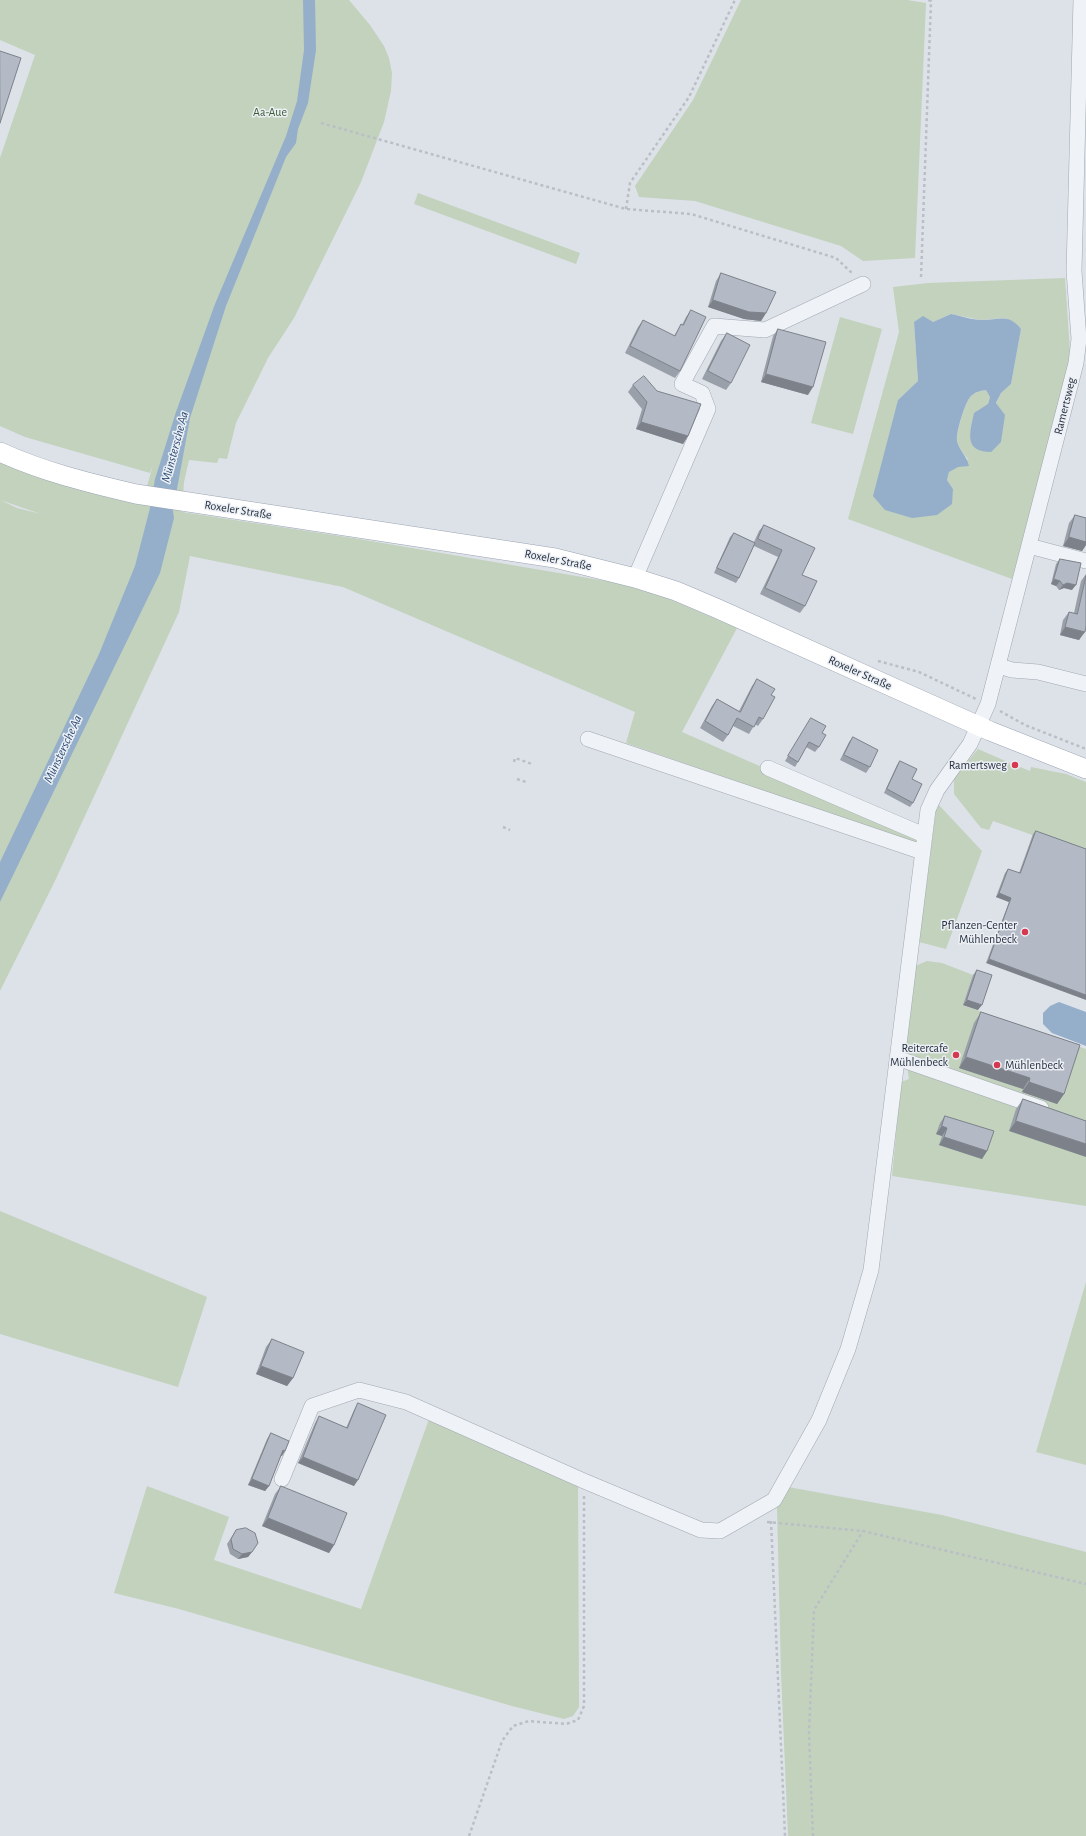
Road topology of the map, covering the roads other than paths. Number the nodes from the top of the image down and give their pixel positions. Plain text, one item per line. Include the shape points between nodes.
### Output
1 (1081, 0) edge
2 (863, 284) road end
3 (0, 452) edge
4 (1029, 546) junction
5 (1086, 561) edge
6 (635, 578) junction
7 (999, 666) junction
8 (1086, 684) edge
9 (978, 726) junction
10 (588, 739) dead end
11 (768, 768) dead end
12 (1086, 769) edge
13 (924, 835) junction
14 (922, 852) junction
15 (897, 1058) junction
16 (1057, 1114) edge
17 (282, 1479) dead end

1 - 4 street, Ramertsweg via 1074,271 1079,339 1076,363
2 - 6 street via 764,330 714,326 682,384 702,393 708,408
3 - 6 main road, Roxeler Straße via 80,482 136,494 555,558
4 - 5 street
4 - 7 street, Ramertsweg
6 - 9 main road, Roxeler Straße via 676,591 716,608
7 - 8 street via 1038,672
7 - 9 street, Ramertsweg via 988,704
9 - 12 main road, Roxeler Straße
9 - 13 street, Ramertsweg via 970,744 937,790 928,810
10 - 14 street
11 - 13 street
13 - 14 street, Ramertsweg
14 - 15 street, Ramertsweg
15 - 16 street
15 - 17 street, Ramertsweg via 871,1270 848,1349 819,1420 774,1500 720,1531 701,1530 406,1402 359,1390 312,1406

